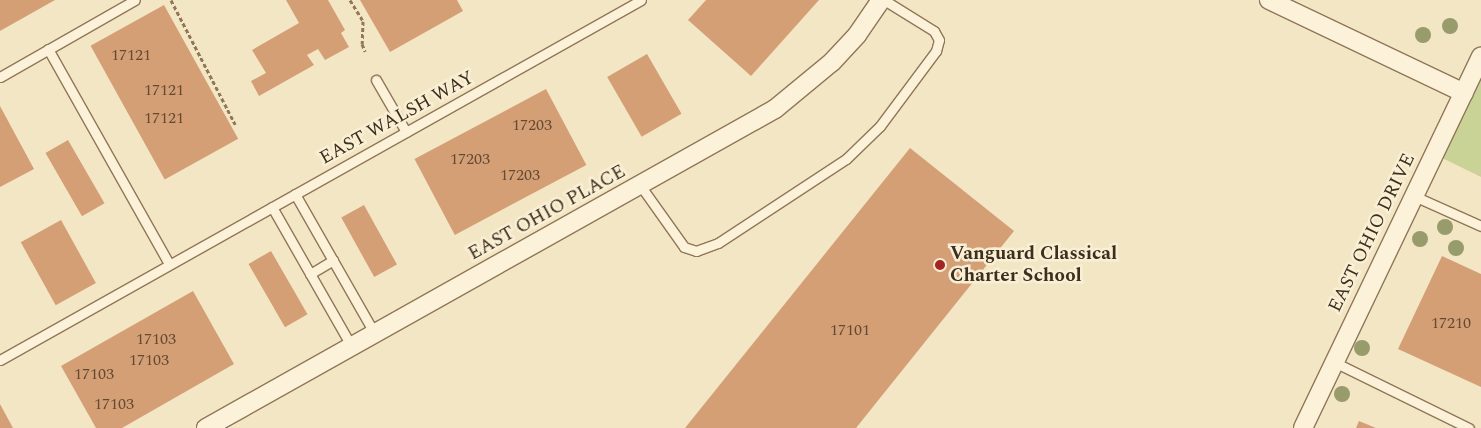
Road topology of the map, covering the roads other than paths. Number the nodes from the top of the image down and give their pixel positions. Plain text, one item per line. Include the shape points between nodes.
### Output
1 (134, 0) edge
2 (641, 0) edge
3 (883, 0) edge
4 (1269, 0) edge
5 (48, 49) junction
6 (1481, 56) edge
7 (0, 77) edge
8 (376, 80) dead end
9 (1464, 93) junction
10 (406, 132) junction
11 (640, 185) junction
12 (294, 194) junction
13 (1414, 196) junction
14 (272, 207) junction
15 (1481, 226) edge
16 (333, 260) junction
17 (169, 264) junction
18 (310, 274) junction
19 (375, 334) junction
20 (352, 347) junction
21 (0, 360) edge
22 (1334, 362) junction
23 (206, 428) edge
24 (1303, 428) edge
25 (1469, 428) edge

1 - 5 lane
2 - 10 lane, EAST WALSH WAY
3 - 11 street, EAST OHIO PLACE via 857,35 805,87 775,109
3 - 11 lane via 934,31 939,40 936,51 880,126 846,159 718,243 696,251 684,247
4 - 9 street
5 - 7 lane
5 - 17 lane
6 - 9 street, EAST OHIO DRIVE
8 - 10 lane
9 - 13 street, EAST OHIO DRIVE
10 - 12 lane, EAST WALSH WAY
11 - 19 street, EAST OHIO PLACE
12 - 14 lane, EAST WALSH WAY
12 - 16 lane
13 - 15 lane
13 - 22 street, EAST OHIO DRIVE
14 - 17 lane, EAST WALSH WAY
14 - 18 lane
16 - 18 lane
16 - 19 lane
17 - 21 lane, EAST WALSH WAY
18 - 20 lane
19 - 20 street, EAST OHIO PLACE
20 - 23 street, EAST OHIO PLACE
22 - 24 street, EAST OHIO DRIVE
22 - 25 lane

